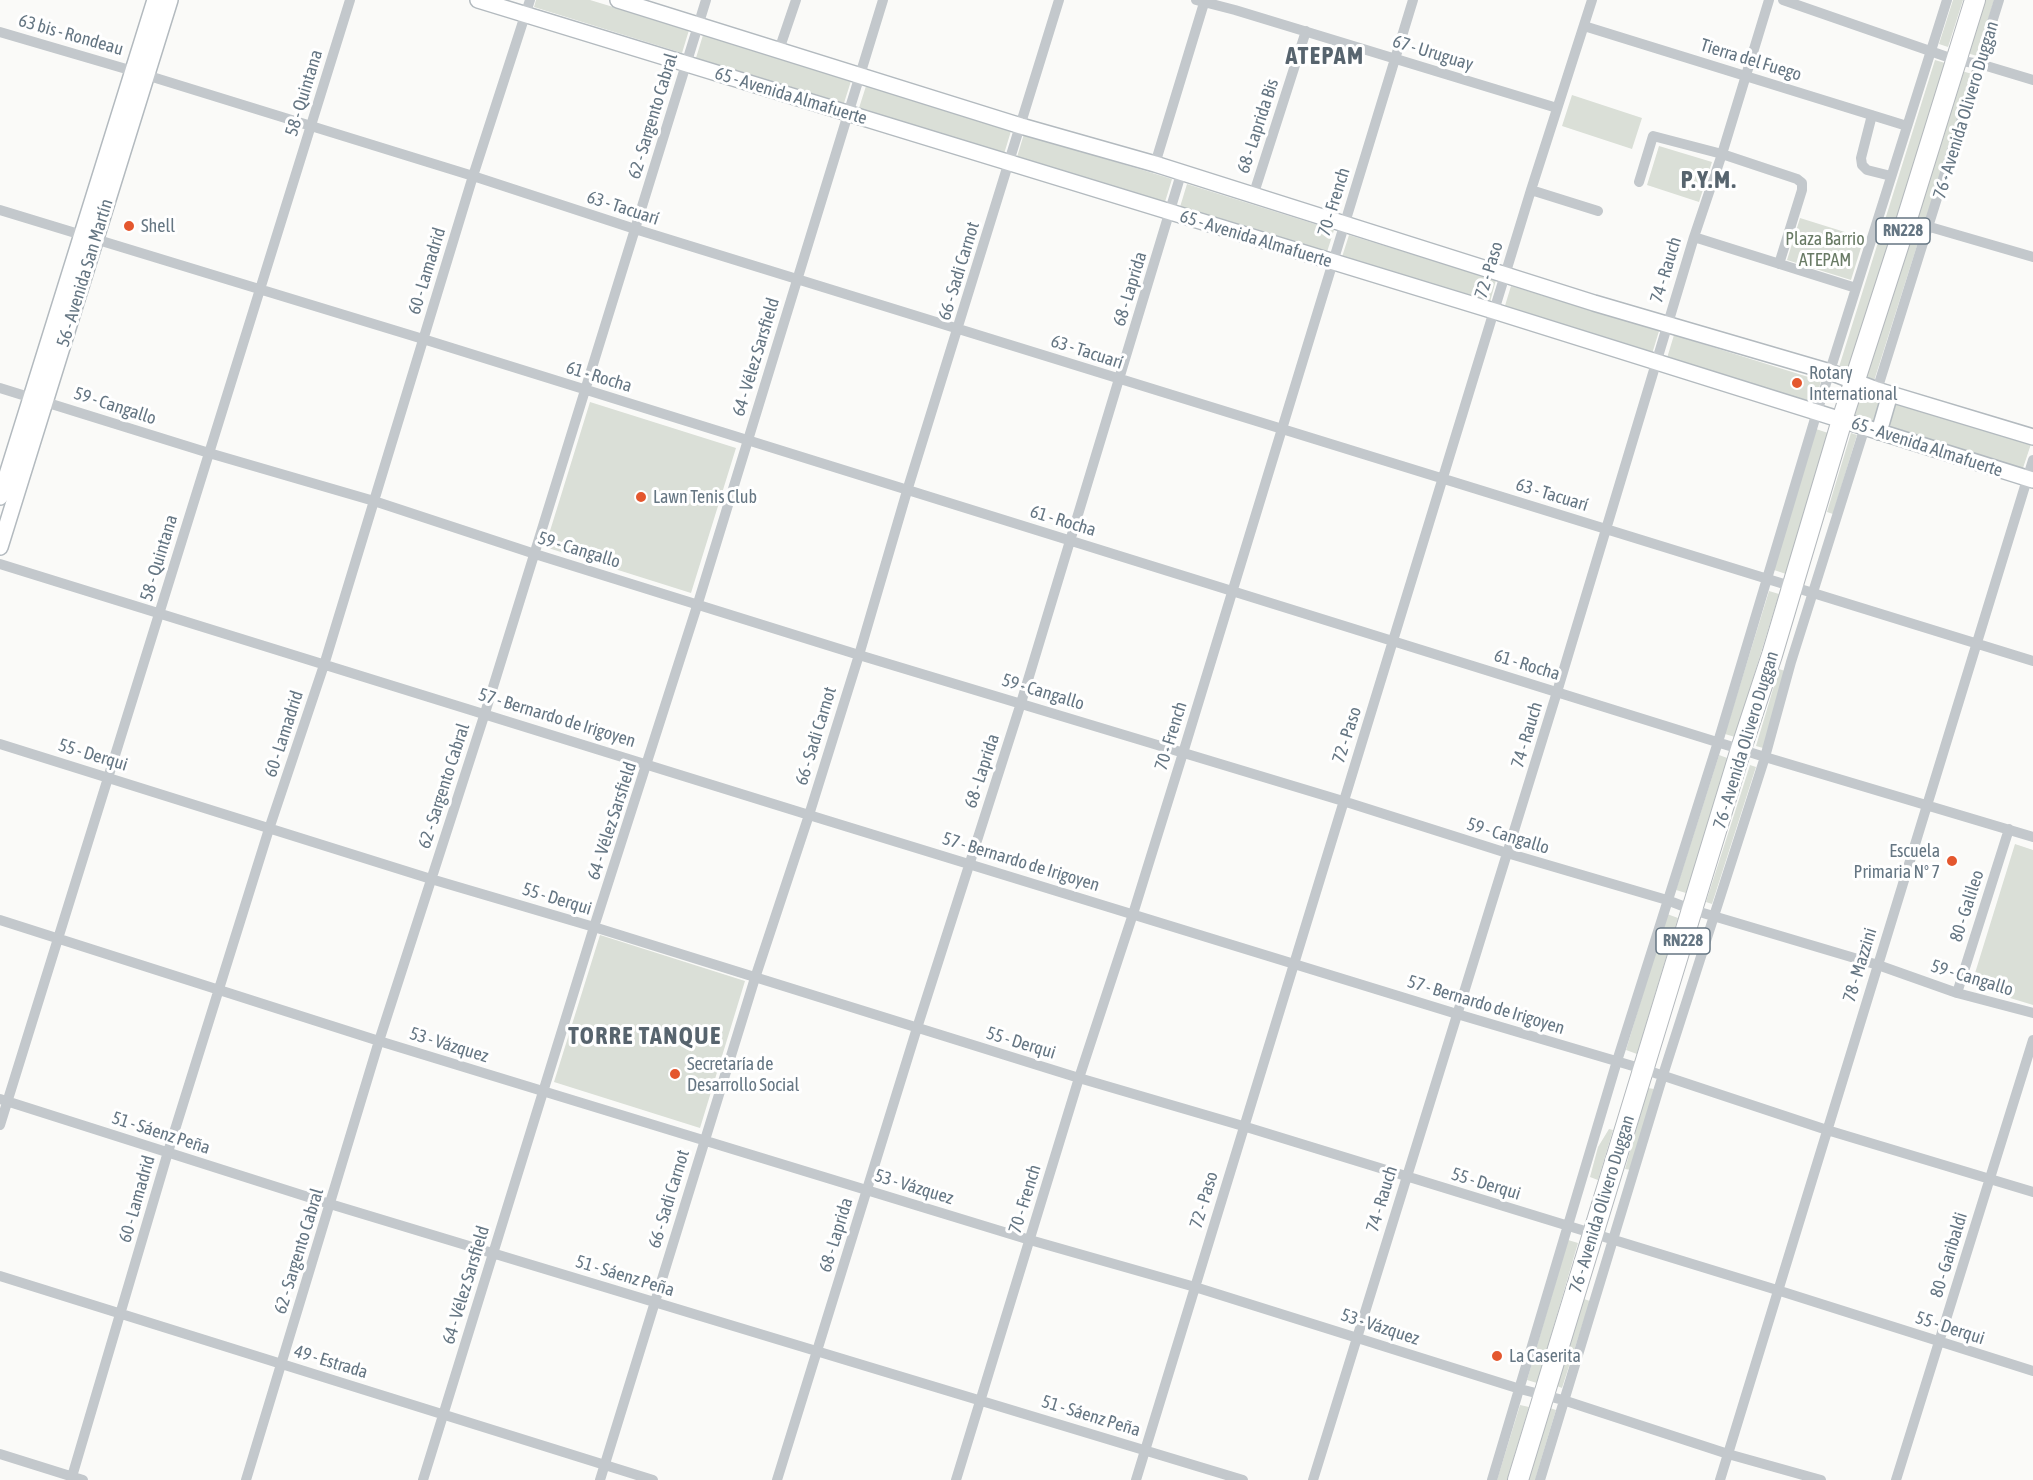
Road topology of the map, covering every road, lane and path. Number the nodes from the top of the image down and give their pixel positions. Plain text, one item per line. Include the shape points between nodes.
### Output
1 (155, 0) edge
2 (170, 0) edge
3 (350, 0) edge
4 (478, 0) edge
5 (618, 0) edge
6 (706, 0) edge
7 (795, 0) edge
8 (883, 0) edge
9 (1059, 0) edge
10 (1413, 0) edge
11 (1592, 0) edge
12 (1769, 0) edge
13 (1783, 0) edge
14 (1947, 0) edge
15 (1975, 0) edge
16 (1999, 0) edge
17 (1200, 1) edge
18 (1236, 5) edge
19 (528, 7) edge
20 (699, 26) junction
21 (1584, 26) junction
22 (1306, 31) junction
23 (0, 32) edge
24 (779, 50) junction
25 (1931, 52) junction
26 (1396, 59) junction
27 (1956, 60) junction
28 (687, 63) junction
29 (1980, 64) junction
30 (140, 73) junction
31 (860, 76) junction
32 (1746, 76) junction
33 (2033, 80) edge
34 (1557, 108) junction
35 (848, 113) junction
36 (1872, 115) junction
37 (1021, 126) junction
38 (1907, 126) junction
39 (310, 127) junction
40 (1722, 154) junction
41 (1008, 164) junction
42 (1155, 164) junction
43 (1181, 174) junction
44 (473, 176) junction
45 (1891, 176) junction
46 (1639, 182) dead end
47 (1531, 190) junction
48 (1253, 196) junction
49 (0, 210) edge
50 (1598, 211) dead end
51 (1171, 213) junction
52 (1906, 222) junction
53 (1343, 224) junction
54 (1930, 227) junction
55 (635, 229) junction
56 (1694, 237) junction
57 (89, 238) junction
58 (2033, 257) edge
59 (1333, 263) junction
60 (1779, 264) junction
61 (1506, 276) junction
62 (797, 278) junction
63 (1856, 288) junction
64 (261, 290) junction
65 (1494, 311) junction
66 (1666, 325) junction
67 (959, 329) junction
68 (423, 339) junction
69 (1657, 363) junction
70 (1830, 372) junction
71 (1120, 380) junction
72 (1854, 382) junction
73 (0, 388) edge
74 (585, 390) junction
75 (1884, 392) junction
76 (38, 399) junction
77 (1817, 412) junction
78 (1842, 420) junction
79 (1283, 429) junction
80 (1872, 430) junction
81 (2033, 437) edge
82 (748, 441) junction
83 (209, 453) junction
84 (2033, 460) edge
85 (1443, 478) junction
86 (2030, 479) edge
87 (907, 491) junction
88 (0, 497) edge
89 (374, 501) junction
90 (1605, 529) junction
91 (1071, 540) junction
92 (0, 547) edge
93 (535, 554) junction
94 (0, 564) edge
95 (1767, 579) junction
96 (1793, 586) junction
97 (1232, 592) junction
98 (1813, 593) junction
99 (698, 603) junction
100 (159, 613) junction
101 (1394, 641) junction
102 (1976, 644) junction
103 (859, 655) junction
104 (2033, 661) edge
105 (324, 665) junction
106 (1557, 692) junction
107 (1021, 703) junction
108 (485, 713) junction
109 (1718, 742) junction
110 (0, 744) edge
111 (1741, 749) junction
112 (1184, 753) junction
113 (1765, 757) junction
114 (648, 764) junction
115 (107, 777) junction
116 (1343, 801) junction
117 (1927, 806) junction
118 (809, 815) junction
119 (269, 829) junction
120 (2009, 829) junction
121 (2033, 837) edge
122 (1507, 853) junction
123 (970, 864) junction
124 (431, 879) junction
125 (1667, 900) junction
126 (1693, 910) junction
127 (1133, 914) junction
128 (1713, 915) junction
129 (0, 920) edge
130 (594, 927) junction
131 (58, 937) junction
132 (1293, 963) junction
133 (1878, 965) junction
134 (754, 978) junction
135 (220, 989) junction
136 (1957, 993) junction
137 (2033, 1013) edge
138 (1457, 1014) junction
139 (917, 1028) junction
140 (2033, 1040) edge
141 (379, 1041) junction
142 (1617, 1061) junction
143 (1643, 1068) junction
144 (1663, 1075) junction
145 (1079, 1078) junction
146 (544, 1091) junction
147 (4, 1100) edge
148 (0, 1125) edge
149 (1243, 1126) junction
150 (1827, 1130) junction
151 (705, 1140) junction
152 (168, 1152) junction
153 (1406, 1176) junction
154 (1989, 1179) junction
155 (868, 1190) junction
156 (2033, 1192) edge
157 (330, 1204) junction
158 (1567, 1226) junction
159 (1594, 1234) junction
160 (1030, 1240) junction
161 (1614, 1241) junction
162 (493, 1252) junction
163 (0, 1276) edge
164 (1195, 1287) junction
165 (1777, 1290) junction
166 (655, 1302) junction
167 (121, 1313) junction
168 (1357, 1336) junction
169 (1939, 1342) junction
170 (816, 1352) junction
171 (282, 1365) junction
172 (2033, 1371) edge
173 (1520, 1389) junction
174 (1543, 1395) junction
175 (1563, 1400) junction
176 (980, 1401) junction
177 (444, 1414) junction
178 (1145, 1450) junction
179 (0, 1454) edge
180 (1728, 1454) junction
181 (604, 1466) junction
182 (72, 1478) edge
183 (84, 1480) edge
184 (246, 1480) edge
185 (423, 1480) edge
186 (600, 1480) edge
187 (652, 1480) edge
188 (777, 1480) edge
189 (956, 1480) edge
190 (1136, 1480) edge
191 (1243, 1480) edge
192 (1313, 1480) edge
193 (1492, 1480) edge
194 (1518, 1480) edge
195 (1540, 1480) edge
196 (1720, 1480) edge
197 (1821, 1480) edge
198 (1896, 1480) edge

1 - 30 main road, 56 - Avenida San Martín
2 - 30 main road, 56 - Avenida San Martín
3 - 39 street, 58 - Quintana
4 - 19 main road, 65 - Avenida Almafuerte
5 - 20 main road
6 - 20 street, 62 - Sargento Cabral
7 - 24 street
8 - 31 street, 64 - Vélez Sarsfield
9 - 37 street, 66 - Sadi Carnot
10 - 26 street, 70 - French
11 - 21 street, 72 - Paso
12 - 32 street, 74 - Rauch
13 - 25 street
14 - 25 street, 76 - Avenida Olivero Duggan
15 - 27 highway, 76 - Avenida Olivero Duggan / RN228
16 - 29 street, 76 - Avenida Olivero Duggan
17 - 18 street, 67 - Uruguay
17 - 42 street
18 - 22 street, 67 - Uruguay
19 - 28 main road, 65 - Avenida Almafuerte
19 - 44 street, 60 - Lamadrid
20 - 24 main road
20 - 28 street, 62 - Sargento Cabral
21 - 32 street, Tierra del Fuego
21 - 34 street, 72 - Paso
22 - 26 street, 67 - Uruguay
22 - 48 street, 68 - Laprida Bis
23 - 30 street, 63 bis - Rondeau
24 - 31 main road
25 - 27 street
25 - 38 street, 76 - Avenida Olivero Duggan
26 - 34 street, 67 - Uruguay
26 - 53 street, 70 - French
27 - 29 street
27 - 52 highway, 76 - Avenida Olivero Duggan / RN228
28 - 35 main road, 65 - Avenida Almafuerte
28 - 55 street, 62 - Sargento Cabral
29 - 33 street
29 - 54 street, 76 - Avenida Olivero Duggan
30 - 39 street, 63 - Tacuarí
30 - 57 main road, 56 - Avenida San Martín
31 - 35 street, 64 - Vélez Sarsfield
31 - 37 main road
32 - 36 street, Tierra del Fuego
32 - 40 street, 74 - Rauch
34 - 47 street, 72 - Paso
35 - 41 main road, 65 - Avenida Almafuerte
35 - 62 street, 64 - Vélez Sarsfield
36 - 38 street, Tierra del Fuego
36 - 45 street via 1862,165
37 - 41 street, 66 - Sadi Carnot
37 - 42 main road
38 - 45 street, 76 - Avenida Olivero Duggan
39 - 44 street, 63 - Tacuarí
39 - 64 street, 58 - Quintana
40 - 46 street via 1653,136
40 - 56 street, 74 - Rauch
40 - 60 street via 1802,183
41 - 51 main road, 65 - Avenida Almafuerte
41 - 67 street, 66 - Sadi Carnot
42 - 43 main road
43 - 48 main road
43 - 51 street, 68 - Laprida
44 - 55 street, 63 - Tacuarí
44 - 68 street, 60 - Lamadrid
45 - 63 street, 76 - Avenida Olivero Duggan
47 - 50 street
47 - 61 street, 72 - Paso
48 - 53 main road
49 - 57 street, 61 - Rocha
51 - 59 main road, 65 - Avenida Almafuerte
51 - 71 street, 68 - Laprida
52 - 54 street
52 - 72 highway, 76 - Avenida Olivero Duggan / RN228
53 - 59 street, 70 - French
53 - 61 main road
54 - 58 street
54 - 75 street, 76 - Avenida Olivero Duggan
55 - 62 street, 63 - Tacuarí
55 - 74 street, 62 - Sargento Cabral
56 - 60 street
56 - 66 street, 74 - Rauch
57 - 64 street, 61 - Rocha
57 - 76 main road, 56 - Avenida San Martín
59 - 65 main road, 65 - Avenida Almafuerte
59 - 79 street, 70 - French
60 - 63 street
61 - 65 street, 72 - Paso
61 - 66 main road
62 - 67 street, 63 - Tacuarí
62 - 82 street, 64 - Vélez Sarsfield
63 - 70 street, 76 - Avenida Olivero Duggan
64 - 68 street, 61 - Rocha
64 - 83 street, 58 - Quintana
65 - 69 main road, 65 - Avenida Almafuerte
65 - 85 street, 72 - Paso
66 - 69 street, 74 - Rauch
66 - 70 main road
67 - 71 street, 63 - Tacuarí
67 - 87 street, 66 - Sadi Carnot
68 - 74 street, 61 - Rocha
68 - 89 street, 60 - Lamadrid
69 - 77 main road, 65 - Avenida Almafuerte
69 - 90 street, 74 - Rauch
70 - 72 main road
70 - 77 street, 76 - Avenida Olivero Duggan
71 - 79 street, 63 - Tacuarí
71 - 91 street, 68 - Laprida
72 - 75 main road
72 - 78 highway, 76 - Avenida Olivero Duggan / RN228
73 - 76 street, 59 - Cangallo
74 - 82 street, 61 - Rocha
74 - 93 street, 62 - Sargento Cabral
75 - 80 main road
75 - 81 main road
76 - 83 street, 59 - Cangallo
76 - 88 main road, 56 - Avenida San Martín
76 - 92 main road, 56 - Avenida San Martín
77 - 78 main road, 65 - Avenida Almafuerte
77 - 95 street, 76 - Avenida Olivero Duggan
78 - 80 main road, 65 - Avenida Almafuerte
78 - 96 highway, 76 - Avenida Olivero Duggan / RN228
79 - 85 street, 63 - Tacuarí
79 - 97 street, 70 - French
80 - 86 main road, 65 - Avenida Almafuerte
80 - 98 street, 76 - Avenida Olivero Duggan
82 - 87 street, 61 - Rocha
82 - 99 street, 64 - Vélez Sarsfield
83 - 89 street, 59 - Cangallo
83 - 100 street, 58 - Quintana
84 - 86 street, 78 - Mazzini
85 - 90 street, 63 - Tacuarí
85 - 101 street, 72 - Paso
86 - 102 street, 78 - Mazzini
87 - 91 street, 61 - Rocha
87 - 103 street, 66 - Sadi Carnot
89 - 93 street, 59 - Cangallo
89 - 105 street, 60 - Lamadrid
90 - 95 street, 63 - Tacuarí
90 - 106 street, 74 - Rauch
91 - 97 street, 61 - Rocha
91 - 107 street, 68 - Laprida
93 - 99 street, 59 - Cangallo
93 - 108 street, 62 - Sargento Cabral
94 - 100 street, 57 - Bernardo de Irigoyen
95 - 96 street, 63 - Tacuarí
95 - 109 street, 76 - Avenida Olivero Duggan
96 - 98 street, 63 - Tacuarí
96 - 111 highway, 76 - Avenida Olivero Duggan / RN228
97 - 101 street, 61 - Rocha
97 - 112 street, 70 - French
98 - 102 street, 63 - Tacuarí
98 - 113 street, 76 - Avenida Olivero Duggan
99 - 103 street, 59 - Cangallo
99 - 114 street, 64 - Vélez Sarsfield
100 - 105 street, 57 - Bernardo de Irigoyen
100 - 115 street, 58 - Quintana
101 - 106 street, 61 - Rocha
101 - 116 street, 72 - Paso
102 - 104 street, 63 - Tacuarí
102 - 117 street, 78 - Mazzini
103 - 107 street, 59 - Cangallo
103 - 118 street, 66 - Sadi Carnot
105 - 108 street, 57 - Bernardo de Irigoyen
105 - 119 street, 60 - Lamadrid
106 - 109 street, 61 - Rocha
106 - 122 street, 74 - Rauch
107 - 112 street, 59 - Cangallo
107 - 123 street, 68 - Laprida
108 - 114 street, 57 - Bernardo de Irigoyen
108 - 124 street, 62 - Sargento Cabral
109 - 111 street, 61 - Rocha
109 - 125 street, 76 - Avenida Olivero Duggan
110 - 115 street, 55 - Derqui
111 - 113 street, 61 - Rocha
111 - 126 highway, 76 - Avenida Olivero Duggan / RN228
112 - 116 street, 59 - Cangallo
112 - 127 street, 70 - French
113 - 117 street, 61 - Rocha
113 - 128 street, 76 - Avenida Olivero Duggan
114 - 118 street, 57 - Bernardo de Irigoyen
114 - 130 street, 64 - Vélez Sarsfield
115 - 119 street, 55 - Derqui
115 - 131 street, 58 - Quintana
116 - 122 street, 59 - Cangallo
116 - 132 street, 72 - Paso
117 - 120 street, 61 - Rocha
117 - 133 street, 78 - Mazzini
118 - 123 street, 57 - Bernardo de Irigoyen
118 - 134 street, 66 - Sadi Carnot
119 - 124 street, 55 - Derqui
119 - 135 street, 60 - Lamadrid
120 - 121 street, 61 - Rocha
120 - 136 street, 80 - Galileo
122 - 125 street, 59 - Cangallo
122 - 138 street, 74 - Rauch
123 - 127 street, 57 - Bernardo de Irigoyen
123 - 139 street, 68 - Laprida
124 - 130 street, 55 - Derqui
124 - 141 street, 62 - Sargento Cabral
125 - 126 street, 59 - Cangallo
125 - 142 street, 76 - Avenida Olivero Duggan
126 - 128 street, 59 - Cangallo
126 - 143 highway, 76 - Avenida Olivero Duggan / RN228
127 - 132 street, 57 - Bernardo de Irigoyen
127 - 145 street, 70 - French
128 - 133 street, 59 - Cangallo
128 - 144 street, 76 - Avenida Olivero Duggan
129 - 131 street, 53 - Vázquez
130 - 134 street, 55 - Derqui
130 - 146 street, 64 - Vélez Sarsfield
131 - 135 street, 53 - Vázquez
131 - 147 street, 58 - Quintana
132 - 138 street, 57 - Bernardo de Irigoyen
132 - 149 street, 72 - Paso
133 - 136 street, 59 - Cangallo
133 - 150 street, 78 - Mazzini
134 - 139 street, 55 - Derqui
134 - 151 street, 66 - Sadi Carnot
135 - 141 street, 53 - Vázquez
135 - 152 street, 60 - Lamadrid
136 - 137 street, 59 - Cangallo
138 - 142 street, 57 - Bernardo de Irigoyen
138 - 153 street, 74 - Rauch
139 - 145 street, 55 - Derqui
139 - 155 street, 68 - Laprida
140 - 154 street, 80 - Garibaldi
141 - 146 street, 53 - Vázquez
141 - 157 street, 62 - Sargento Cabral
142 - 143 street, 57 - Bernardo de Irigoyen
142 - 158 street, 76 - Avenida Olivero Duggan
143 - 144 street, 57 - Bernardo de Irigoyen
143 - 159 highway, 76 - Avenida Olivero Duggan / RN228
144 - 150 street, 57 - Bernardo de Irigoyen
144 - 161 street, 76 - Avenida Olivero Duggan
145 - 149 street, 55 - Derqui
145 - 160 street, 70 - French
146 - 151 street, 53 - Vázquez
146 - 162 street, 64 - Vélez Sarsfield
147 - 148 street, 58 - Quintana
147 - 152 street, 51 - Sáenz Peña
149 - 153 street, 55 - Derqui
149 - 164 street, 72 - Paso
150 - 154 street, 57 - Bernardo de Irigoyen
150 - 165 street, 78 - Mazzini
151 - 155 street, 53 - Vázquez
151 - 166 street, 66 - Sadi Carnot
152 - 157 street, 51 - Sáenz Peña
152 - 167 street, 60 - Lamadrid
153 - 158 street, 55 - Derqui
153 - 168 street, 74 - Rauch
154 - 156 street, 57 - Bernardo de Irigoyen
154 - 169 street, 80 - Garibaldi
155 - 160 street, 53 - Vázquez
155 - 170 street, 68 - Laprida
157 - 162 street, 51 - Sáenz Peña
157 - 171 street, 62 - Sargento Cabral
158 - 159 street, 55 - Derqui
158 - 173 street, 76 - Avenida Olivero Duggan
159 - 161 street, 55 - Derqui
159 - 174 highway, 76 - Avenida Olivero Duggan / RN228
160 - 164 street, 53 - Vázquez
160 - 176 street, 70 - French
161 - 165 street, 55 - Derqui
161 - 175 street, 76 - Avenida Olivero Duggan
162 - 166 street, 51 - Sáenz Peña
162 - 177 street, 64 - Vélez Sarsfield
163 - 167 street, 49 - Estrada
164 - 168 street, 53 - Vázquez
164 - 178 street, 72 - Paso
165 - 169 street, 55 - Derqui
165 - 180 street, 78 - Mazzini
166 - 170 street, 51 - Sáenz Peña
166 - 181 street, 66 - Sadi Carnot
167 - 171 street, 49 - Estrada
167 - 182 street, 60 - Lamadrid
168 - 173 street, 53 - Vázquez
168 - 192 street, 74 - Rauch
169 - 172 street, 55 - Derqui
169 - 198 street, 80 - Garibaldi
170 - 176 street, 51 - Sáenz Peña
170 - 188 street, 68 - Laprida
171 - 177 street, 49 - Estrada
171 - 184 street, 62 - Sargento Cabral
173 - 174 street, 53 - Vázquez
173 - 193 street, 76 - Avenida Olivero Duggan
174 - 175 street, 53 - Vázquez
174 - 194 highway, 76 - Avenida Olivero Duggan / RN228
175 - 180 street, 53 - Vázquez
175 - 195 street, 76 - Avenida Olivero Duggan
176 - 178 street, 51 - Sáenz Peña
176 - 189 street, 70 - French
177 - 181 street, 49 - Estrada
177 - 185 street, 64 - Vélez Sarsfield
178 - 190 street, 72 - Paso
178 - 191 street, 51 - Sáenz Peña
179 - 182 street
180 - 196 street, 78 - Mazzini
180 - 197 street, 53 - Vázquez
181 - 186 street, 66 - Sadi Carnot
181 - 187 street, 49 - Estrada
182 - 183 street

